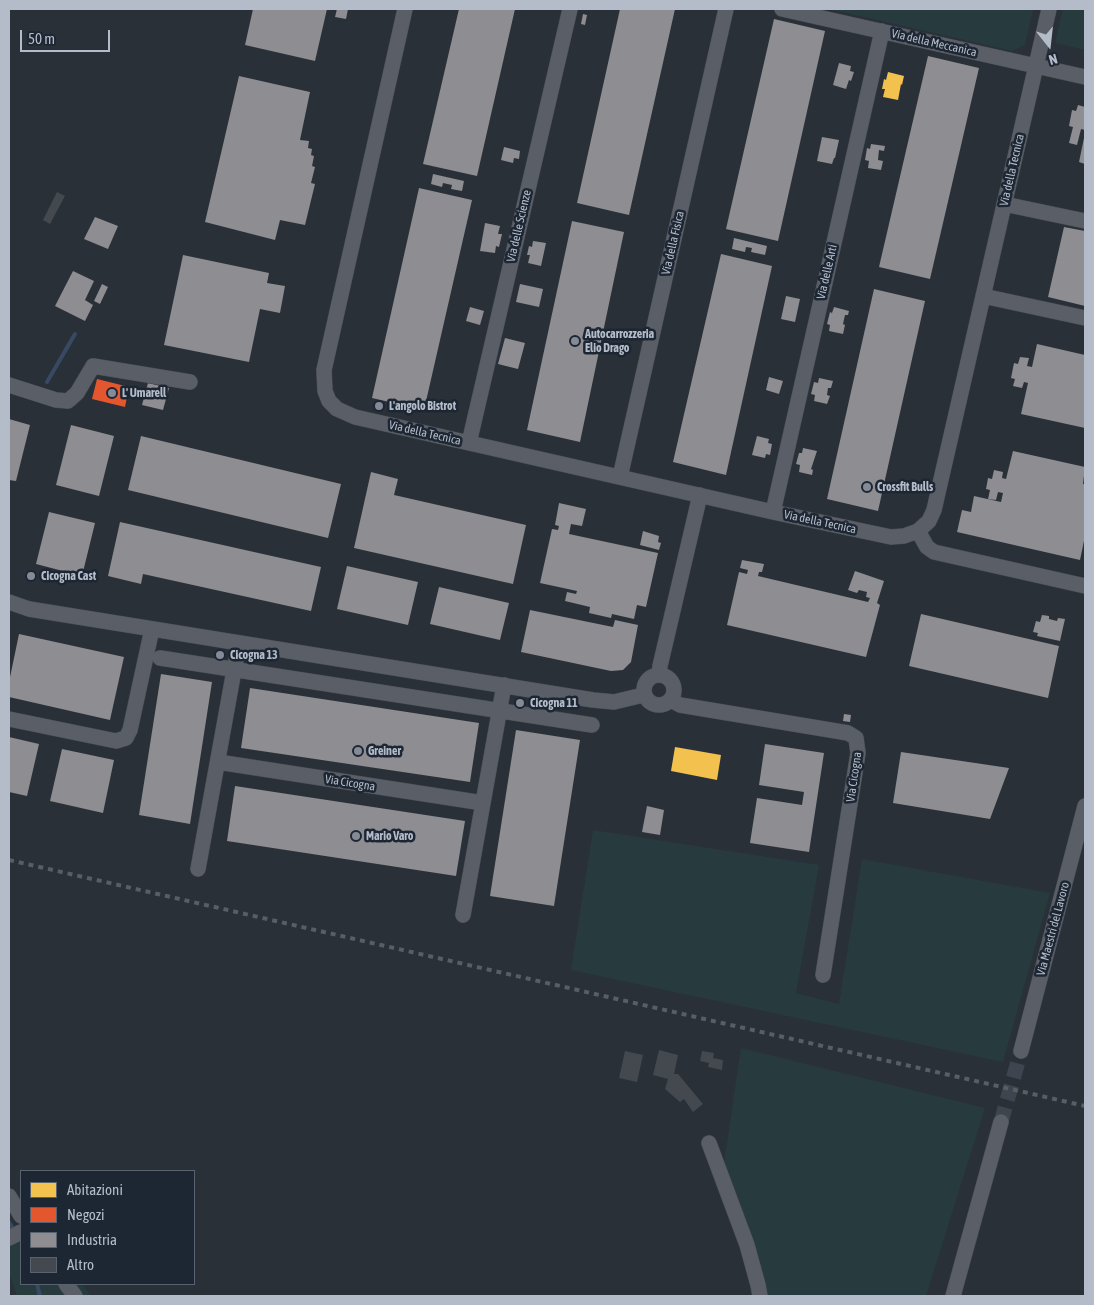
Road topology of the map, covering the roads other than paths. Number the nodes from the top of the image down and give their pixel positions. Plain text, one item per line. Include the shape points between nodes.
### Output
1 (405, 9) edge
2 (570, 9) edge
3 (726, 9) edge
4 (782, 9) edge
5 (1049, 9) edge
6 (882, 31) junction
7 (1036, 66) junction
8 (1085, 77) edge
9 (1004, 204) junction
10 (1085, 221) edge
11 (984, 296) junction
12 (1085, 318) edge
13 (190, 382) dead end
14 (9, 385) edge
15 (469, 443) junction
16 (620, 477) junction
17 (700, 495) junction
18 (772, 512) junction
19 (918, 531) junction
20 (1085, 586) edge
21 (9, 602) edge
22 (152, 629) junction
23 (239, 643) junction
24 (160, 658) dead end
25 (235, 669) junction
26 (659, 674) junction
27 (504, 686) junction
28 (645, 696) junction
29 (671, 700) junction
30 (500, 710) junction
31 (9, 719) edge
32 (592, 725) dead end
33 (218, 762) junction
34 (483, 803) junction
35 (1085, 806) edge
36 (198, 869) dead end
37 (463, 915) dead end
38 (823, 975) dead end
39 (1021, 1051) tunnel mouth
40 (1001, 1122) tunnel mouth
41 (709, 1143) dead end
42 (9, 1196) edge
43 (20, 1214) edge
44 (67, 1285) edge
45 (75, 1296) edge
46 (760, 1296) edge
47 (954, 1296) edge

1 - 15 street, Via della Tecnica via 324,370 325,391 329,402 350,415
2 - 15 street, Via delle Scienze
3 - 16 street, Via della Fisica
4 - 6 street, Via della Meccanica
5 - 7 street, Via della Tecnica
6 - 7 street, Via della Meccanica
6 - 18 street, Via delle Arti
7 - 8 street, Via della Meccanica
7 - 9 street, Via della Tecnica
9 - 10 street
9 - 11 street, Via della Tecnica
11 - 12 street
11 - 19 street, Via della Tecnica via 934,510 929,521
13 - 14 street via 93,366 77,394 68,401
15 - 16 street, Via della Tecnica
16 - 17 street, Via della Tecnica
17 - 18 street, Via della Tecnica
17 - 26 street
18 - 19 street, Via della Tecnica via 891,537
19 - 20 street via 927,547 934,552
21 - 22 street, Via Cicogna via 29,609
22 - 23 street, Via Cicogna
22 - 31 street via 126,738 116,741
23 - 25 street
23 - 27 street, Via Cicogna
24 - 25 street
25 - 30 street
25 - 33 street
26 - 28 street via 646,681
26 - 29 street via 672,681 675,691
27 - 28 street, Via Cicogna via 614,702
27 - 30 street
28 - 29 street, Via Cicogna via 657,705
29 - 38 street, Via Cicogna via 680,705 848,733 856,738 858,753
30 - 32 street
30 - 34 street
33 - 34 street, Via Cicogna
33 - 36 street
34 - 37 street
35 - 39 street, Via Maestri del Lavoro
40 - 47 street
41 - 46 street via 747,1245
42 - 43 street
44 - 45 street

